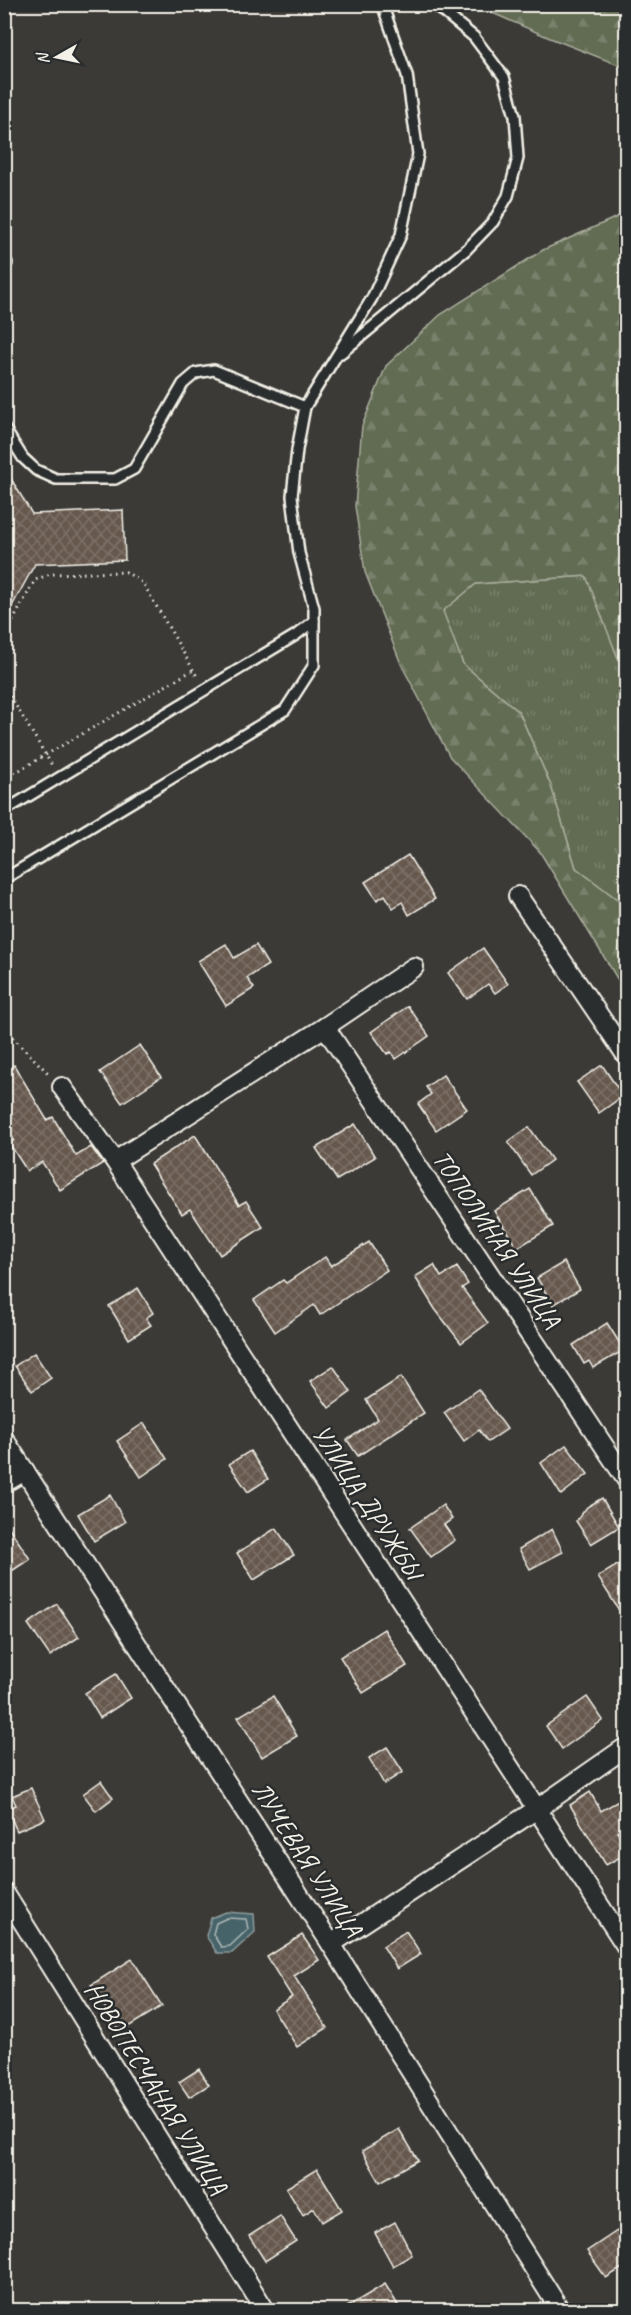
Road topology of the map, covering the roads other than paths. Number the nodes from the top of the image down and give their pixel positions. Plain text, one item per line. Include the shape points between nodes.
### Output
1 (382, 4) edge
2 (434, 4) edge
3 (4, 262) edge
4 (4, 267) edge
5 (335, 358) junction
6 (305, 407) junction
7 (4, 428) edge
8 (314, 621) junction
9 (4, 811) edge
10 (4, 879) edge
11 (518, 896) dead end
12 (414, 967) dead end
13 (325, 1027) junction
14 (627, 1055) edge
15 (62, 1087) road end
16 (115, 1161) junction
17 (4, 1439) edge
18 (25, 1471) junction
19 (627, 1479) edge
20 (4, 1483) edge
21 (627, 1747) edge
22 (537, 1809) junction
23 (4, 1892) edge
24 (331, 1944) junction
25 (627, 1946) edge
26 (265, 2310) edge
27 (560, 2310) edge

1 - 5 lane via 407,75 418,154 401,235 372,298
2 - 5 lane via 474,37 504,76 515,116 518,158 508,196 493,222 467,249
3 - 4 lane
5 - 6 lane
6 - 7 lane via 214,370 196,374 183,384 134,469 115,479 56,479 36,470 23,459
6 - 8 lane via 292,496 299,554
8 - 9 lane
8 - 10 lane via 314,665 285,710
11 - 14 street
12 - 13 street
13 - 16 street
13 - 19 street, ТОПОЛИНАЯ УЛИЦА
15 - 16 street, УЛИЦА ДРУЖБЫ
16 - 22 street, УЛИЦА ДРУЖБЫ
17 - 18 street, ЛУЧЕВАЯ УЛИЦА
18 - 20 street
18 - 24 street, ЛУЧЕВАЯ УЛИЦА
21 - 22 street
22 - 24 street
22 - 25 street, УЛИЦА ДРУЖБЫ
23 - 26 street, НОВОПЕСЧАНАЯ УЛИЦА
24 - 27 street, ЛУЧЕВАЯ УЛИЦА

